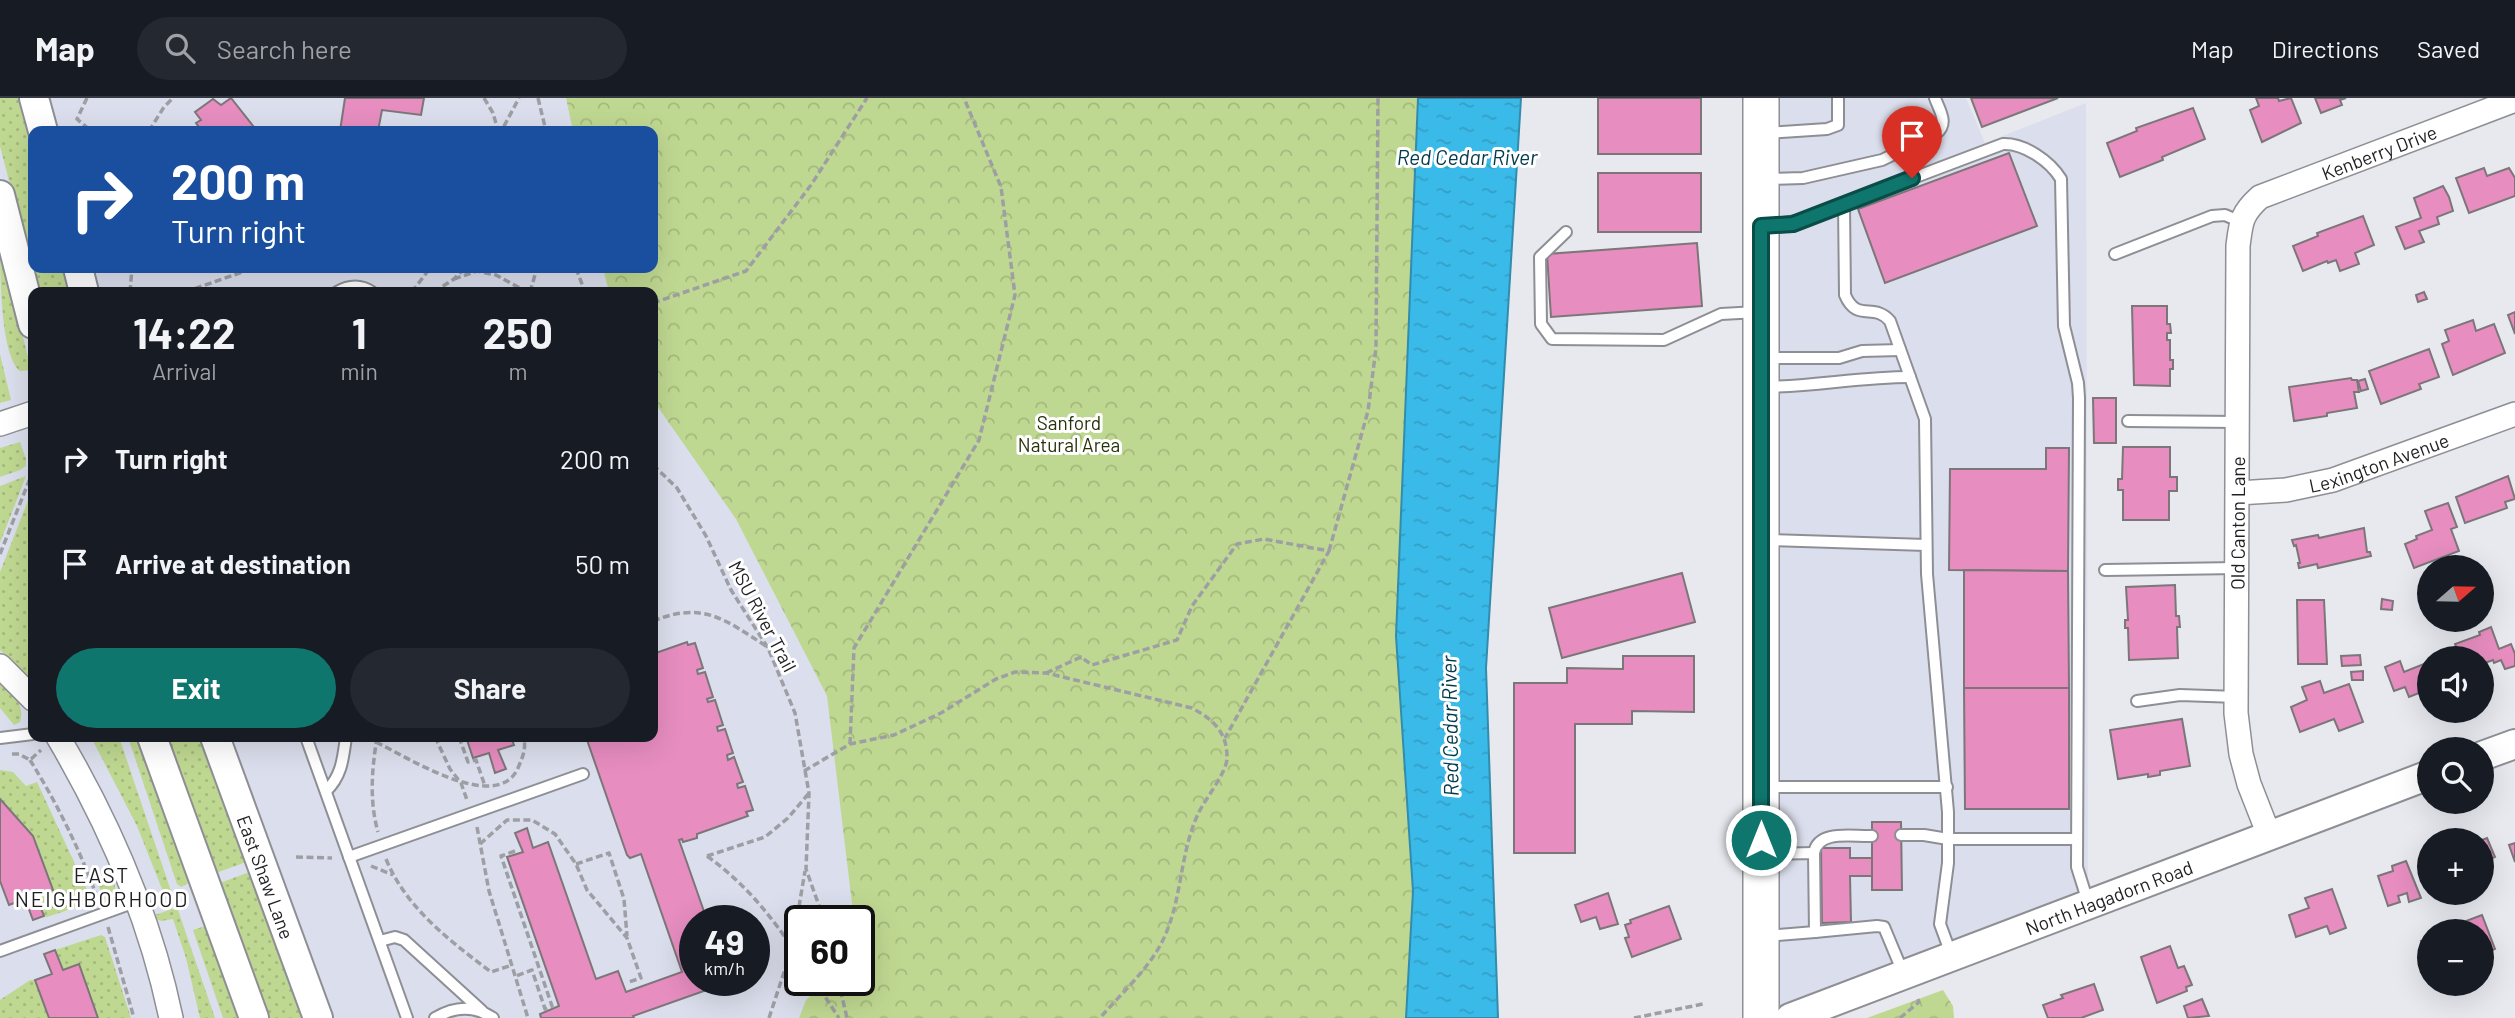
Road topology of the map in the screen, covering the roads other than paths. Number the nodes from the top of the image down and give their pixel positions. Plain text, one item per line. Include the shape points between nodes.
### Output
1 (34, 98) edge
2 (1761, 98) edge
3 (1838, 98) edge
4 (1935, 98) edge
5 (2515, 100) edge
6 (42, 126) edge
7 (1761, 134) junction
8 (1761, 179) junction
9 (0, 195) edge
10 (1843, 204) junction
11 (2244, 215) junction
12 (1761, 226) junction
13 (1566, 232) dead end
14 (2115, 254) dead end
15 (28, 304) edge
16 (1761, 312) junction
17 (1900, 350) junction
18 (1761, 373) junction
19 (1910, 377) junction
20 (2515, 414) edge
21 (28, 415) edge
22 (2127, 421) dead end
23 (2238, 422) junction
24 (0, 424) edge
25 (2238, 493) junction
26 (1761, 540) junction
27 (1926, 545) junction
28 (2238, 568) junction
29 (2105, 570) dead end
30 (0, 666) edge
31 (28, 694) edge
32 (2237, 697) junction
33 (2137, 701) dead end
34 (28, 735) edge
35 (0, 738) edge
36 (61, 742) edge
37 (154, 742) edge
38 (217, 742) edge
39 (308, 742) edge
40 (345, 742) edge
41 (2515, 744) edge
42 (2494, 752) edge
43 (583, 775) dead end
44 (2417, 780) edge
45 (1947, 786) junction
46 (1760, 787) junction
47 (326, 791) junction
48 (1901, 835) dead end
49 (2269, 835) junction
50 (1872, 836) dead end
51 (1948, 839) junction
52 (2077, 839) junction
53 (1814, 853) junction
54 (1761, 854) junction
55 (349, 857) junction
56 (138, 901) junction
57 (2089, 904) junction
58 (1815, 932) junction
59 (1761, 936) junction
60 (380, 941) junction
61 (0, 951) edge
62 (1952, 957) junction
63 (1910, 986) junction
64 (482, 1011) junction
65 (171, 1018) edge
66 (254, 1018) edge
67 (318, 1018) edge
68 (407, 1018) edge
69 (435, 1018) edge
70 (493, 1018) edge
71 (1761, 1018) edge
72 (1790, 1018) edge

1 - 6 street
2 - 7 main road
3 - 7 lane via 1838,125
4 - 8 lane via 1943,129 1882,160 1803,178
5 - 11 street, Kenberry Drive via 2260,197
7 - 8 main road
8 - 12 main road
9 - 15 street
10 - 12 lane via 1793,224
10 - 17 lane via 1845,296 1856,311 1884,314
10 - 52 lane via 2003,144 2025,148 2060,179 2064,326 2079,398
11 - 14 lane via 2212,216
11 - 23 street, Old Canton Lane via 2238,246
12 - 16 main road
13 - 16 lane via 1540,257 1541,324 1552,339 1664,340 1707,318
16 - 18 main road
17 - 18 lane via 1862,351
17 - 19 lane
18 - 19 lane via 1802,386
18 - 26 main road
19 - 27 lane via 1926,419
20 - 25 street, Lexington Avenue via 2333,480 2286,490
21 - 24 street
22 - 23 lane
23 - 25 street, Old Canton Lane
25 - 28 street, Old Canton Lane
26 - 27 lane
26 - 46 main road
27 - 45 lane
28 - 29 lane
28 - 32 street, Old Canton Lane
30 - 31 street
32 - 33 lane via 2180,695
32 - 49 street, Old Canton Lane via 2241,754
34 - 35 lane
36 - 56 street via 102,816
37 - 66 street
38 - 67 street, East Shaw Lane
39 - 47 lane
40 - 47 lane via 341,768
41 - 42 street
43 - 55 lane
44 - 49 street, North Hagadorn Road
45 - 46 lane
45 - 51 lane
46 - 54 main road
47 - 55 lane
48 - 51 lane
49 - 57 street, North Hagadorn Road
50 - 53 lane via 1828,837 1815,845
51 - 52 lane
51 - 62 lane via 1940,924
52 - 57 lane via 2077,867
53 - 54 lane
53 - 58 lane
54 - 59 main road
55 - 60 lane
56 - 61 lane
56 - 65 street
57 - 62 street, North Hagadorn Road
58 - 59 lane
58 - 63 lane via 1884,927
59 - 71 main road
60 - 64 lane via 404,940
60 - 68 lane
62 - 63 street, North Hagadorn Road
63 - 72 street, North Hagadorn Road
64 - 69 lane via 459,1008
64 - 70 lane

